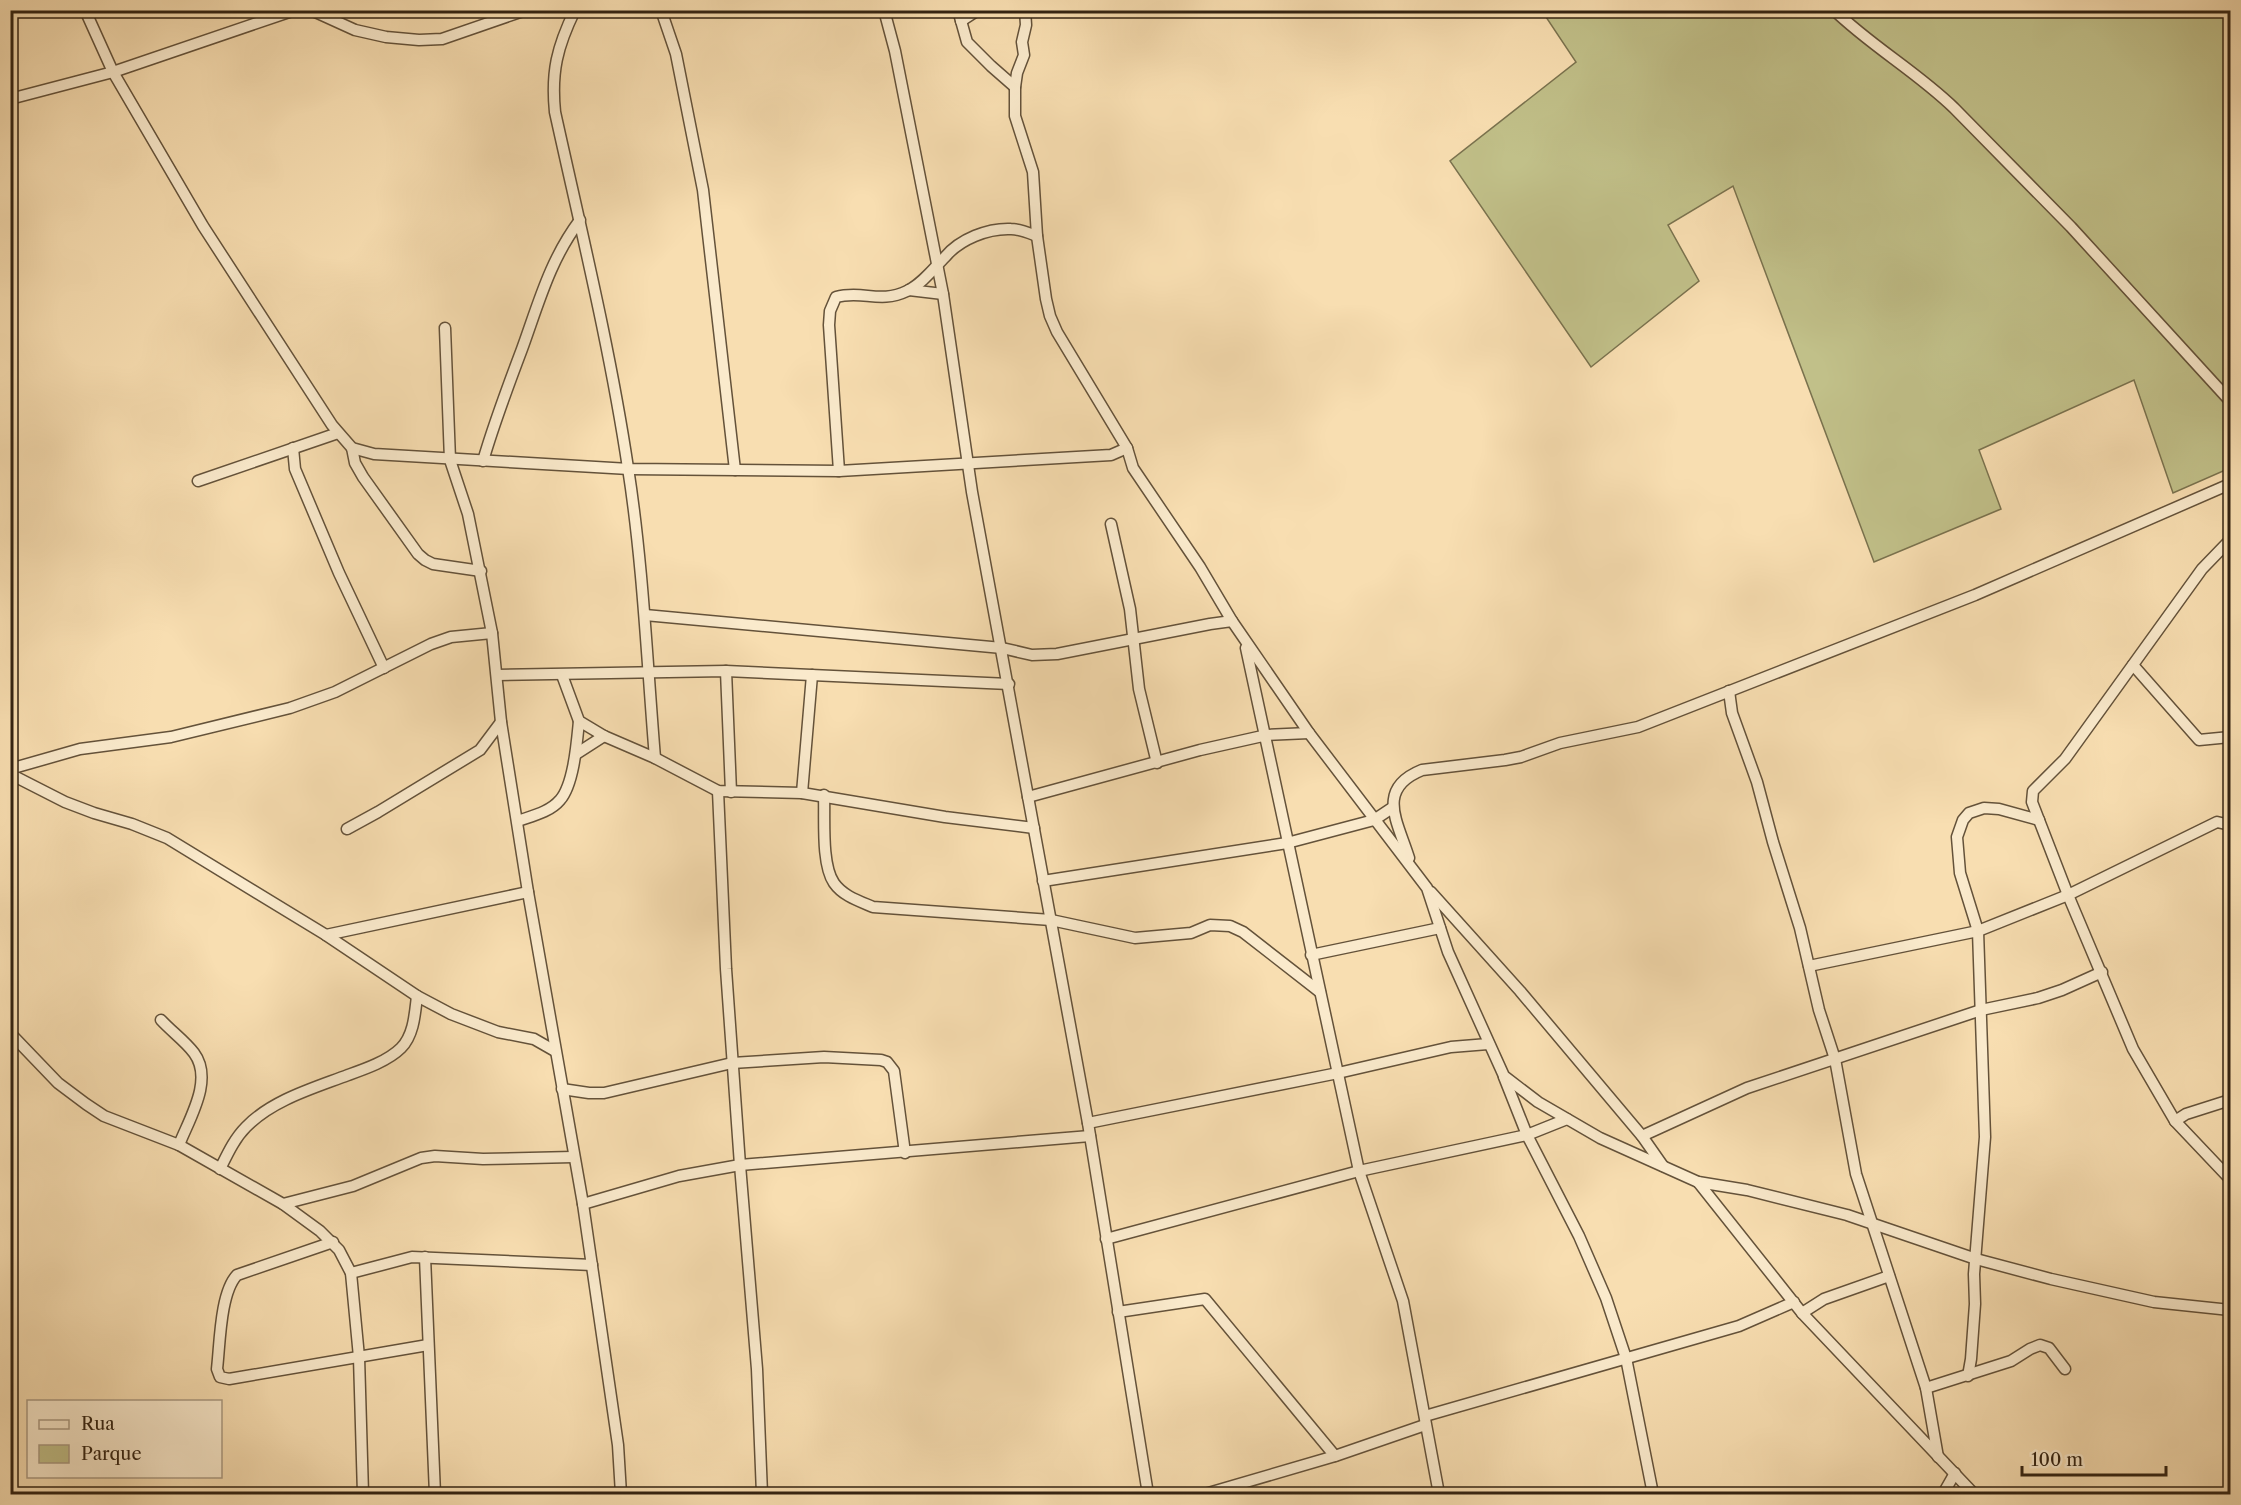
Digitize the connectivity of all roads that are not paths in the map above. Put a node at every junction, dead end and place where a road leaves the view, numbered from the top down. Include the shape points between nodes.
1 (85, 10) edge
2 (295, 10) edge
3 (311, 10) edge
4 (526, 10) edge
5 (575, 10) edge
6 (661, 10) edge
7 (884, 10) edge
8 (978, 10) edge
9 (1025, 10) edge
10 (1834, 10) edge
11 (959, 16) edge
12 (113, 72) junction
13 (1015, 87) junction
14 (10, 99) edge
15 (580, 220) junction
16 (1038, 236) junction
17 (937, 266) junction
18 (909, 290) junction
19 (943, 294) junction
20 (445, 328) dead end
21 (2230, 400) edge
22 (338, 433) junction
23 (293, 448) junction
24 (352, 448) junction
25 (1127, 448) junction
26 (1111, 454) junction
27 (450, 460) junction
28 (483, 461) junction
29 (968, 464) junction
30 (1133, 468) junction
31 (629, 469) junction
32 (735, 470) junction
33 (839, 471) junction
34 (198, 481) dead end
35 (2230, 484) edge
36 (1111, 524) dead end
37 (2230, 540) edge
38 (481, 571) junction
39 (645, 615) junction
40 (1232, 621) junction
41 (492, 633) junction
42 (1133, 640) junction
43 (1245, 641) junction
44 (1002, 648) junction
45 (2133, 665) junction
46 (384, 668) junction
47 (726, 671) junction
48 (648, 672) junction
49 (497, 675) junction
50 (562, 675) junction
51 (812, 675) junction
52 (1009, 684) junction
53 (1729, 690) junction
54 (1711, 698) junction
55 (1732, 713) junction
56 (579, 721) junction
57 (501, 722) junction
58 (1309, 734) junction
59 (1267, 735) junction
60 (604, 736) junction
61 (2230, 737) edge
62 (576, 754) junction
63 (655, 758) junction
64 (1157, 763) junction
65 (10, 769) edge
66 (10, 774) edge
67 (718, 791) junction
68 (730, 792) junction
69 (802, 793) junction
70 (824, 795) junction
71 (1028, 797) junction
72 (1392, 808) junction
73 (1374, 820) junction
74 (2039, 820) junction
75 (518, 821) junction
76 (2230, 825) edge
77 (1034, 828) junction
78 (346, 829) dead end
79 (1287, 843) junction
80 (1411, 864) junction
81 (1043, 881) junction
82 (1428, 888) junction
83 (528, 892) junction
84 (2068, 895) junction
85 (1051, 920) junction
86 (1440, 928) junction
87 (1978, 930) junction
88 (326, 935) junction
89 (1311, 955) junction
90 (1809, 966) junction
91 (2102, 972) junction
92 (1320, 992) junction
93 (417, 996) junction
94 (1981, 1010) junction
95 (161, 1020) dead end
96 (550, 1020) junction
97 (10, 1033) edge
98 (534, 1039) junction
99 (1488, 1044) junction
100 (555, 1051) junction
101 (1835, 1059) junction
102 (732, 1063) junction
103 (1338, 1072) junction
104 (1504, 1076) junction
105 (562, 1089) junction
106 (2230, 1100) edge
107 (2164, 1103) junction
108 (2186, 1114) junction
109 (1567, 1119) junction
110 (2175, 1121) junction
111 (1088, 1123) junction
112 (1527, 1135) junction
113 (1090, 1136) junction
114 (1641, 1136) junction
115 (179, 1145) junction
116 (905, 1153) junction
117 (573, 1157) junction
118 (740, 1165) junction
119 (1665, 1169) junction
120 (220, 1170) junction
121 (1359, 1171) junction
122 (2230, 1179) edge
123 (1698, 1182) junction
124 (283, 1204) junction
125 (583, 1204) junction
126 (1871, 1223) junction
127 (1106, 1239) junction
128 (333, 1242) junction
129 (425, 1257) junction
130 (1976, 1259) junction
131 (591, 1265) junction
132 (351, 1273) junction
133 (1889, 1276) junction
134 (1794, 1302) junction
135 (2230, 1310) edge
136 (1118, 1312) junction
137 (1802, 1312) junction
138 (428, 1345) junction
139 (359, 1358) junction
140 (1626, 1358) junction
141 (1971, 1359) junction
142 (2065, 1368) dead end
143 (1984, 1371) junction
144 (1968, 1376) junction
145 (1926, 1388) junction
146 (1425, 1420) junction
147 (1335, 1456) junction
148 (1938, 1457) junction
149 (1955, 1473) junction
150 (363, 1494) edge
151 (435, 1494) edge
152 (621, 1494) edge
153 (762, 1494) edge
154 (1148, 1494) edge
155 (1204, 1494) edge
156 (1439, 1494) edge
157 (1653, 1494) edge
158 (1941, 1494) edge
159 (1974, 1494) edge

1 - 12 street
2 - 12 street
3 - 4 street via 355,30 419,40 442,39
5 - 15 street via 561,38 552,86
6 - 32 street via 676,54 704,190
7 - 17 street
8 - 11 street
9 - 13 street via 1024,55
10 - 21 street via 1848,25 1935,89 2079,235
11 - 13 street via 968,42
12 - 14 street
12 - 22 street via 203,226
13 - 16 street via 1015,116 1033,172
15 - 28 street via 556,256 541,292
15 - 31 street
16 - 17 street via 1010,229 989,231 952,250
16 - 25 street via 1050,316
17 - 18 street
17 - 19 street
18 - 19 street
18 - 33 street via 887,298 848,294 836,297 832,303 829,325
19 - 29 street
20 - 27 street
22 - 23 street
22 - 24 street
23 - 34 street
23 - 46 street via 296,469 339,573
24 - 27 street via 374,454
24 - 38 street via 363,477 418,554 433,564
25 - 26 street
25 - 30 street
26 - 29 street
26 - 30 street
27 - 28 street
27 - 38 street
28 - 31 street
29 - 33 street
29 - 44 street
30 - 40 street
31 - 32 street
31 - 39 street
32 - 33 street
35 - 53 street via 1975,595
36 - 42 street
37 - 45 street via 2202,569
38 - 41 street
39 - 44 street
39 - 48 street
40 - 42 street
40 - 43 street
41 - 46 street via 451,637
41 - 49 street
42 - 44 street via 1057,654 1032,655
42 - 64 street via 1139,689
43 - 58 street
43 - 59 street
44 - 52 street
45 - 61 street via 2199,740
45 - 74 street via 2065,759 2033,791 2032,802
46 - 65 street via 290,708 171,737 80,749
47 - 48 street
47 - 51 street
47 - 68 street
48 - 50 street
48 - 63 street
49 - 50 street
49 - 57 street
50 - 56 street
51 - 52 street
51 - 69 street
52 - 71 street
53 - 54 street
53 - 55 street
54 - 55 street
54 - 72 street via 1638,727 1560,743 1521,757 1422,770 1401,783
55 - 90 street via 1757,782
56 - 60 street
56 - 62 street
57 - 75 street
57 - 78 street via 480,750
58 - 59 street
58 - 73 street
59 - 64 street
59 - 79 street
60 - 62 street
60 - 63 street
62 - 75 street via 560,800 537,815
63 - 67 street
64 - 71 street
66 - 88 street via 65,802 167,838
67 - 68 street
67 - 102 street
68 - 69 street
69 - 70 street
70 - 77 street
70 - 85 street via 827,861 834,882 849,897 873,908
71 - 77 street
72 - 73 street
72 - 80 street
73 - 79 street
73 - 80 street
74 - 84 street
74 - 87 street via 1984,808 1969,813 1963,820 1957,837 1959,873
75 - 83 street
76 - 84 street via 2217,822
77 - 81 street
79 - 81 street
79 - 89 street
80 - 82 street
81 - 85 street
82 - 86 street
82 - 114 street
83 - 88 street
83 - 96 street
84 - 87 street
84 - 91 street
85 - 92 street via 1135,938 1191,933 1210,925 1230,926
85 - 111 street
86 - 89 street
86 - 99 street
87 - 90 street
87 - 94 street
88 - 93 street
89 - 92 street
90 - 101 street
91 - 94 street via 2038,998
91 - 107 street via 2133,1049
92 - 103 street
93 - 98 street via 485,1028
93 - 120 street via 412,1030 402,1048 364,1069 272,1108 240,1134
94 - 101 street
94 - 130 street via 1985,1137
95 - 115 street via 194,1053 200,1065 202,1080
96 - 98 street
96 - 100 street
97 - 115 street via 58,1083 104,1116
98 - 100 street
99 - 103 street via 1451,1047
99 - 104 street
100 - 105 street
101 - 114 street via 1747,1088
101 - 126 street via 1856,1174
102 - 105 street via 604,1093
102 - 116 street via 824,1057 886,1062 894,1071
102 - 118 street
103 - 111 street
103 - 121 street
104 - 109 street
104 - 112 street
105 - 117 street
106 - 108 street
107 - 108 street
107 - 110 street
108 - 110 street
109 - 112 street
109 - 119 street
110 - 122 street
111 - 113 street
112 - 121 street
112 - 140 street via 1597,1277
113 - 116 street
113 - 127 street
114 - 119 street
115 - 120 street
116 - 118 street
117 - 124 street via 421,1158 353,1186
117 - 125 street
118 - 125 street via 679,1176
118 - 153 street via 757,1369
119 - 123 street
120 - 124 street
121 - 127 street
121 - 146 street via 1403,1301
123 - 126 street via 1748,1190
123 - 134 street
124 - 128 street
125 - 131 street
126 - 130 street
126 - 133 street
127 - 136 street
128 - 132 street
128 - 139 street via 237,1275 231,1281 225,1302 218,1374 229,1379
129 - 131 street
129 - 132 street
129 - 138 street
130 - 135 street via 2154,1302
130 - 141 street
131 - 152 street via 618,1445
132 - 139 street
133 - 137 street via 1824,1299
133 - 145 street
134 - 137 street
134 - 140 street via 1739,1326
136 - 147 street via 1204,1299
136 - 154 street
137 - 148 street
138 - 139 street
138 - 151 street
139 - 150 street
140 - 146 street
140 - 157 street
141 - 143 street
141 - 144 street
142 - 143 street via 2049,1348 2040,1346
143 - 144 street
144 - 145 street
145 - 148 street
146 - 147 street
146 - 156 street
147 - 155 street
148 - 149 street
149 - 158 street
149 - 159 street

